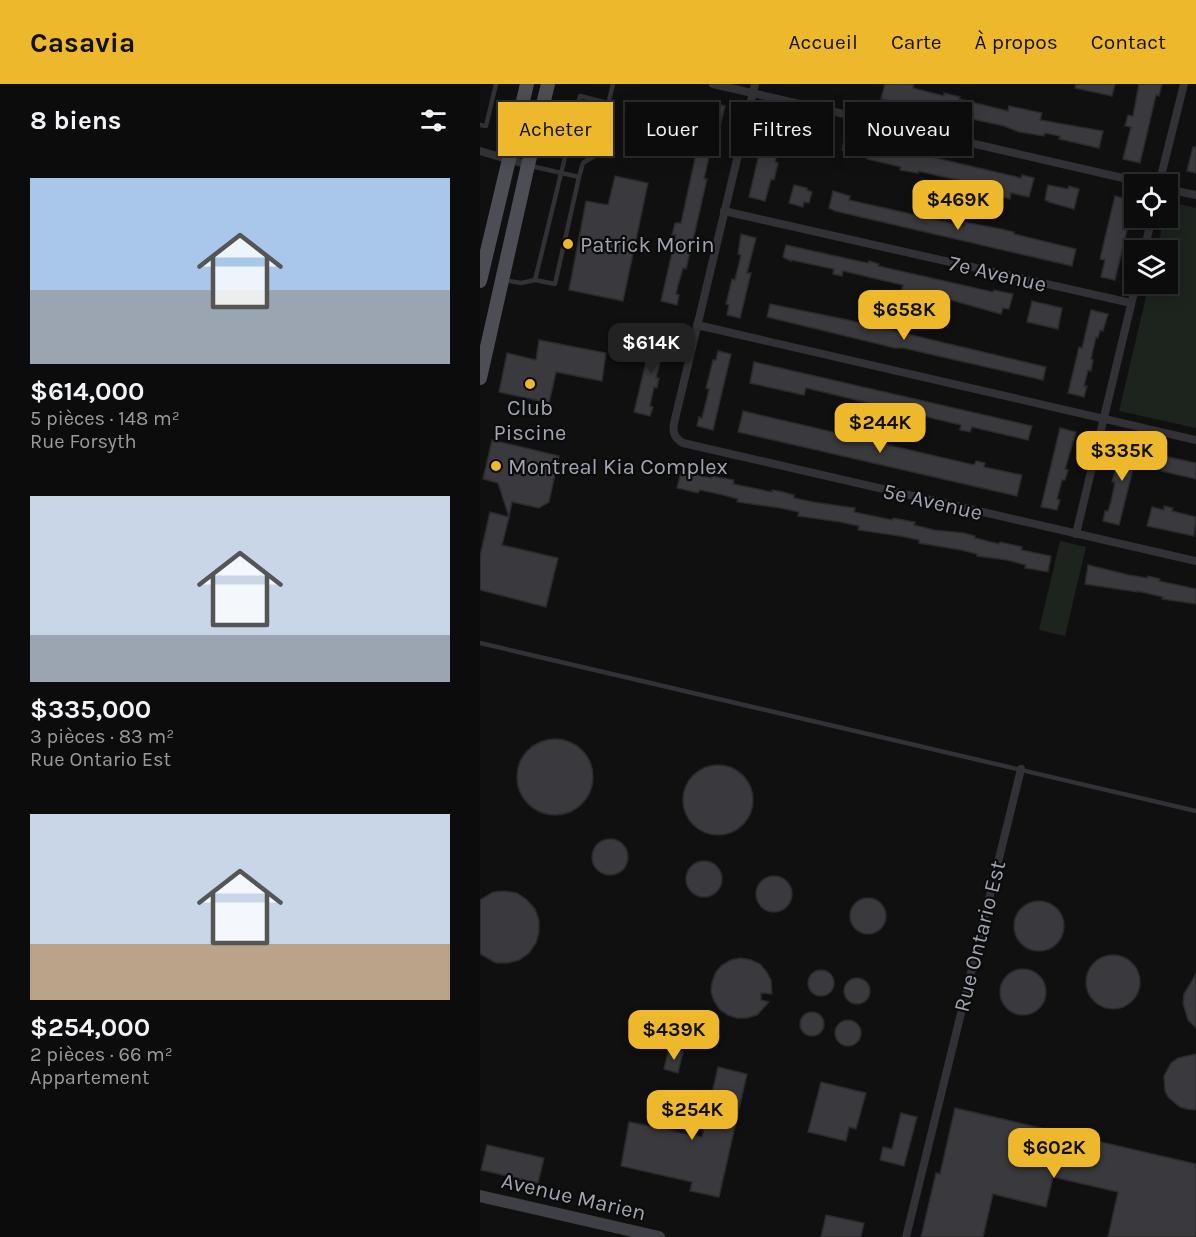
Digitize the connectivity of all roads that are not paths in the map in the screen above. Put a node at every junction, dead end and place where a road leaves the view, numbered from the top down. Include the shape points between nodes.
1 (496, 84) edge
2 (526, 84) edge
3 (548, 84) edge
4 (613, 84) edge
5 (713, 84) edge
6 (1184, 84) edge
7 (754, 88) edge
8 (579, 102) edge
9 (604, 102) edge
10 (608, 102) edge
11 (480, 125) edge
12 (480, 151) edge
13 (565, 156) edge
14 (594, 156) edge
15 (509, 160) junction
16 (528, 165) junction
17 (561, 173) junction
18 (1162, 174) edge
19 (579, 177) junction
20 (1124, 178) edge
21 (1178, 191) edge
22 (1196, 195) edge
23 (724, 211) junction
24 (493, 227) junction
25 (514, 229) junction
26 (481, 277) edge
27 (502, 279) junction
28 (534, 280) junction
29 (1133, 294) edge
30 (1131, 303) junction
31 (697, 325) junction
32 (480, 378) edge
33 (1104, 419) junction
34 (1196, 440) edge
35 (1076, 534) junction
36 (1196, 561) edge
37 (480, 643) edge
38 (1020, 769) junction
39 (1196, 811) edge
40 (480, 1196) edge
41 (659, 1237) edge
42 (906, 1237) edge

1 - 11 lane via 486,126
2 - 15 main road
3 - 16 main road
4 - 10 lane
5 - 7 street
6 - 18 street
7 - 20 street
7 - 23 street
8 - 9 lane via 580,96
12 - 15 street
13 - 17 lane
14 - 19 lane via 583,163
15 - 16 street
15 - 24 main road
16 - 17 lane
16 - 25 main road
17 - 19 lane
17 - 28 lane
19 - 28 lane via 555,284
21 - 22 street
23 - 30 street, 7e Avenue
23 - 31 street
24 - 25 main road
24 - 26 main road
25 - 27 main road
26 - 27 main road
27 - 28 lane via 521,283
27 - 32 main road
29 - 30 street
30 - 33 street
31 - 33 street
31 - 35 street, 5e Avenue via 673,427 683,443
33 - 34 street
33 - 35 street
35 - 36 street, 5e Avenue
37 - 38 lane
38 - 39 lane
38 - 42 street, Rue Ontario Est
40 - 41 street, Avenue Marien

